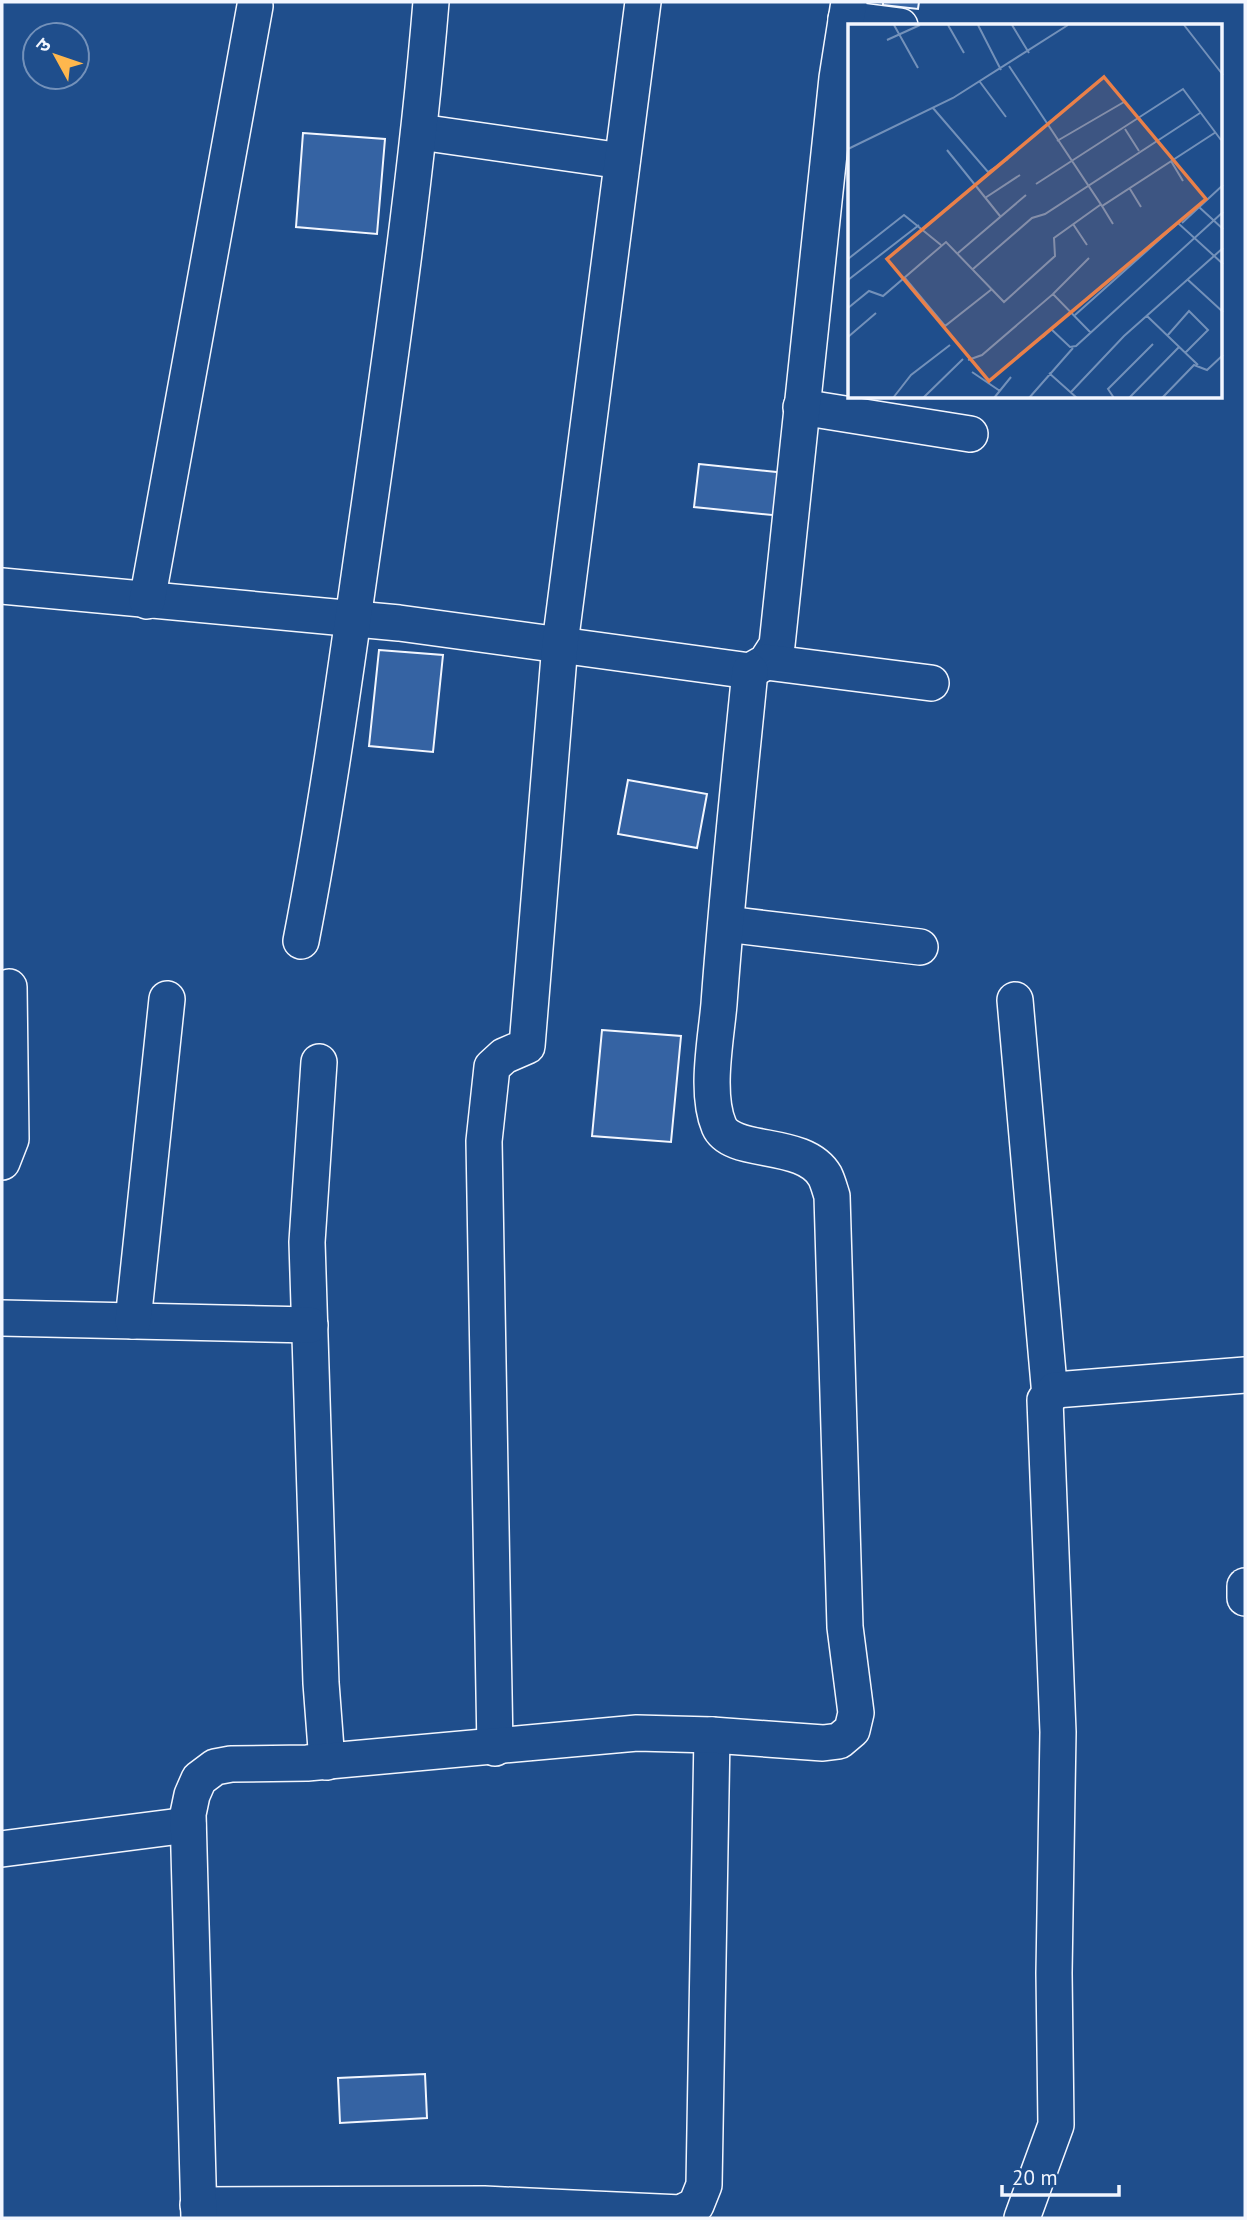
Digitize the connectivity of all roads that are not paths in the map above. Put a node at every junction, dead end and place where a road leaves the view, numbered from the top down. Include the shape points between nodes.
1 (431, 2) edge
2 (643, 2) edge
3 (255, 6) dead end
4 (848, 10) edge
5 (894, 24) edge
6 (420, 132) junction
7 (622, 161) junction
8 (836, 223) edge
9 (801, 407) junction
10 (971, 434) dead end
11 (2, 586) edge
12 (147, 601) junction
13 (353, 620) junction
14 (560, 644) junction
15 (758, 667) junction
16 (931, 683) dead end
17 (726, 924) junction
18 (301, 941) dead end
19 (920, 947) dead end
20 (9, 987) dead end
21 (167, 999) dead end
22 (1015, 1000) dead end
23 (320, 1062) dead end
24 (2, 1162) edge
25 (2, 1318) edge
26 (133, 1321) junction
27 (310, 1325) junction
28 (1245, 1376) edge
29 (1050, 1396) junction
30 (1245, 1586) edge
31 (1245, 1598) edge
32 (712, 1735) junction
33 (495, 1748) junction
34 (327, 1762) junction
35 (188, 1825) junction
36 (2, 1849) edge
37 (199, 2212) edge
38 (1022, 2218) edge

1 - 6 street
2 - 7 street
3 - 12 street
4 - 5 street
4 - 8 street via 837,78
6 - 7 street
6 - 13 street
7 - 14 street
8 - 9 street
9 - 10 street
9 - 15 street via 778,645
11 - 12 street
12 - 13 street
13 - 14 street
13 - 18 street via 322,837
14 - 15 street
14 - 33 street via 527,1046 492,1067 484,1141
15 - 16 street
15 - 17 street
17 - 19 street
17 - 32 street via 713,1082 720,1129 738,1142 809,1159 825,1175 832,1196 845,1627 856,1713 852,1730 839,1741
20 - 24 street via 10,1139
21 - 26 street
22 - 29 street
23 - 27 street via 307,1241
25 - 26 street
26 - 27 street
27 - 34 street
28 - 29 street via 1055,1390
29 - 38 street via 1045,1400 1058,1732 1056,2125
30 - 31 street
32 - 33 street via 637,1733
32 - 37 street via 704,2185 696,2205 681,2213 484,2204
33 - 34 street
34 - 35 street via 215,1767 195,1787
35 - 36 street
35 - 37 street

